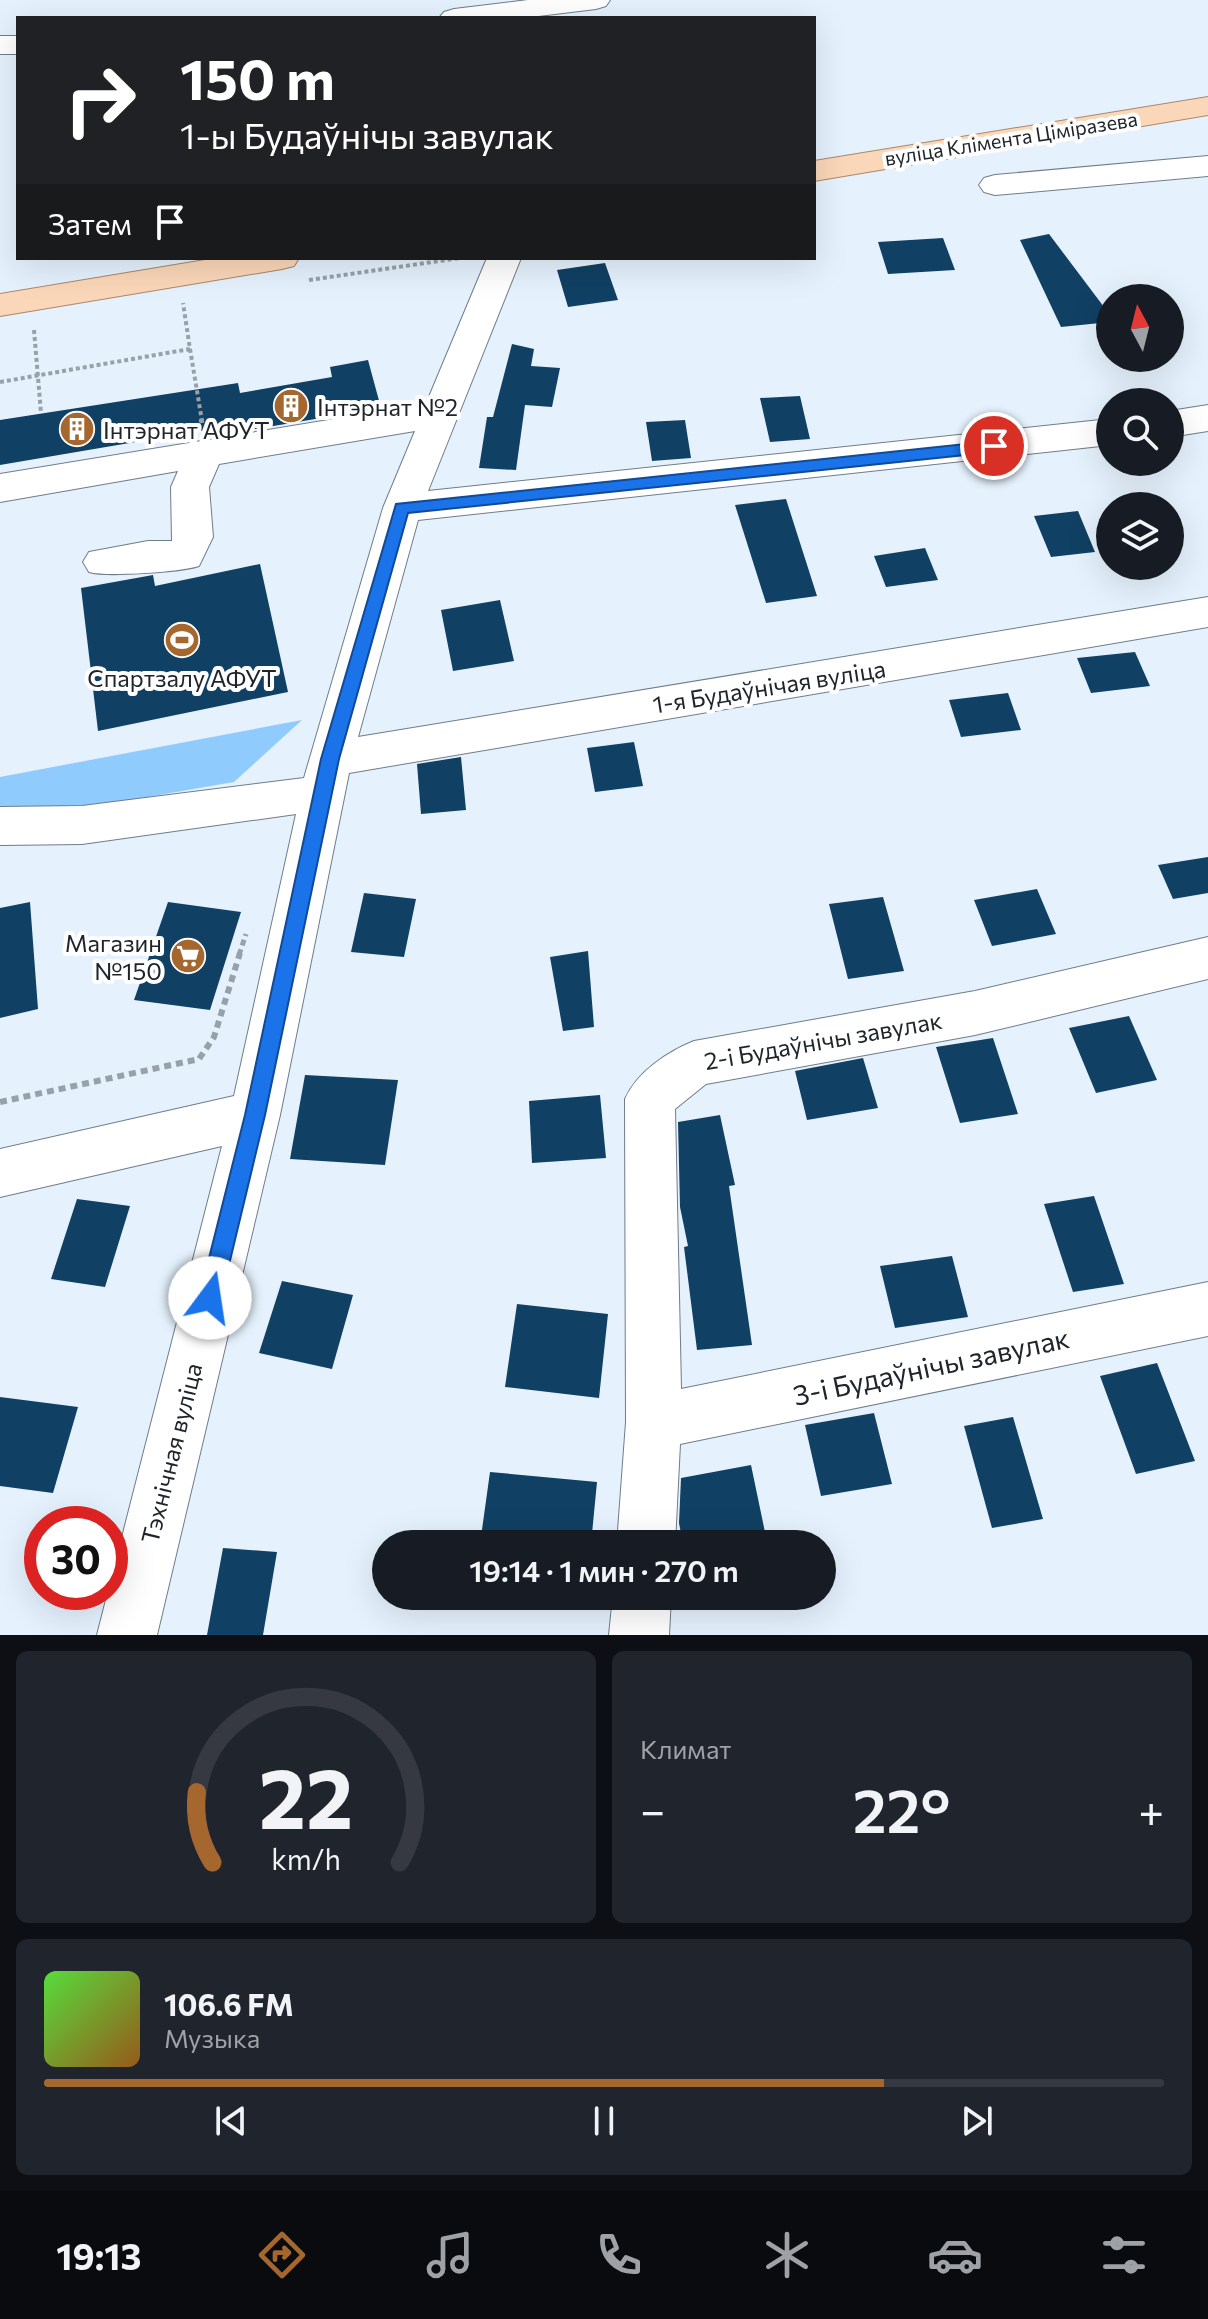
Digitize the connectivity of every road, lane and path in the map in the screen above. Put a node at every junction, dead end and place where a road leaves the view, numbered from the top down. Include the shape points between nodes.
1 (596, 0) edge
2 (471, 16) edge
3 (1208, 106) edge
4 (1208, 166) edge
5 (816, 171) edge
6 (995, 185) dead end
7 (270, 260) edge
8 (503, 260) edge
9 (182, 299) dead end
10 (0, 305) edge
11 (35, 344) dead end
12 (190, 349) junction
13 (38, 376) junction
14 (0, 382) edge
15 (41, 413) dead end
16 (442, 414) junction
17 (1208, 418) edge
18 (1184, 422) edge
19 (1096, 434) edge
20 (206, 452) junction
21 (0, 488) edge
22 (402, 508) junction
23 (103, 562) dead end
24 (1208, 612) edge
25 (326, 777) junction
26 (0, 826) edge
27 (250, 919) dead end
28 (1208, 958) edge
29 (0, 1102) edge
30 (255, 1115) junction
31 (0, 1173) edge
32 (1208, 1309) edge
33 (654, 1422) junction
34 (647, 1530) edge
35 (641, 1610) edge
36 (127, 1635) edge
37 (639, 1635) edge

1 - 2 street
3 - 5 main road, вуліца Клімента Ціміразева
4 - 6 street
7 - 10 main road
8 - 16 street, Тэхнічная вуліца
9 - 12 path
11 - 13 path
12 - 13 path
12 - 20 path
13 - 14 path
13 - 15 path
16 - 20 street
16 - 22 street, Тэхнічная вуліца
17 - 18 street
19 - 22 street
20 - 21 street
20 - 23 street via 190,487 194,537 185,556
22 - 25 street, Тэхнічная вуліца
24 - 25 street, 1-я Будаўнічая вуліца
25 - 26 street, 1-я Будаўнічая вуліца via 249,801 82,825
25 - 30 street, Тэхнічная вуліца
27 - 29 path via 214,1037 199,1059
28 - 33 street, 2-і Будаўнічы завулак via 975,1013 694,1064 650,1099
30 - 31 street
30 - 36 street, Тэхнічная вуліца
32 - 33 street, 3-і Будаўнічы завулак
33 - 34 street, 2-і Будаўнічы завулак
35 - 37 street

